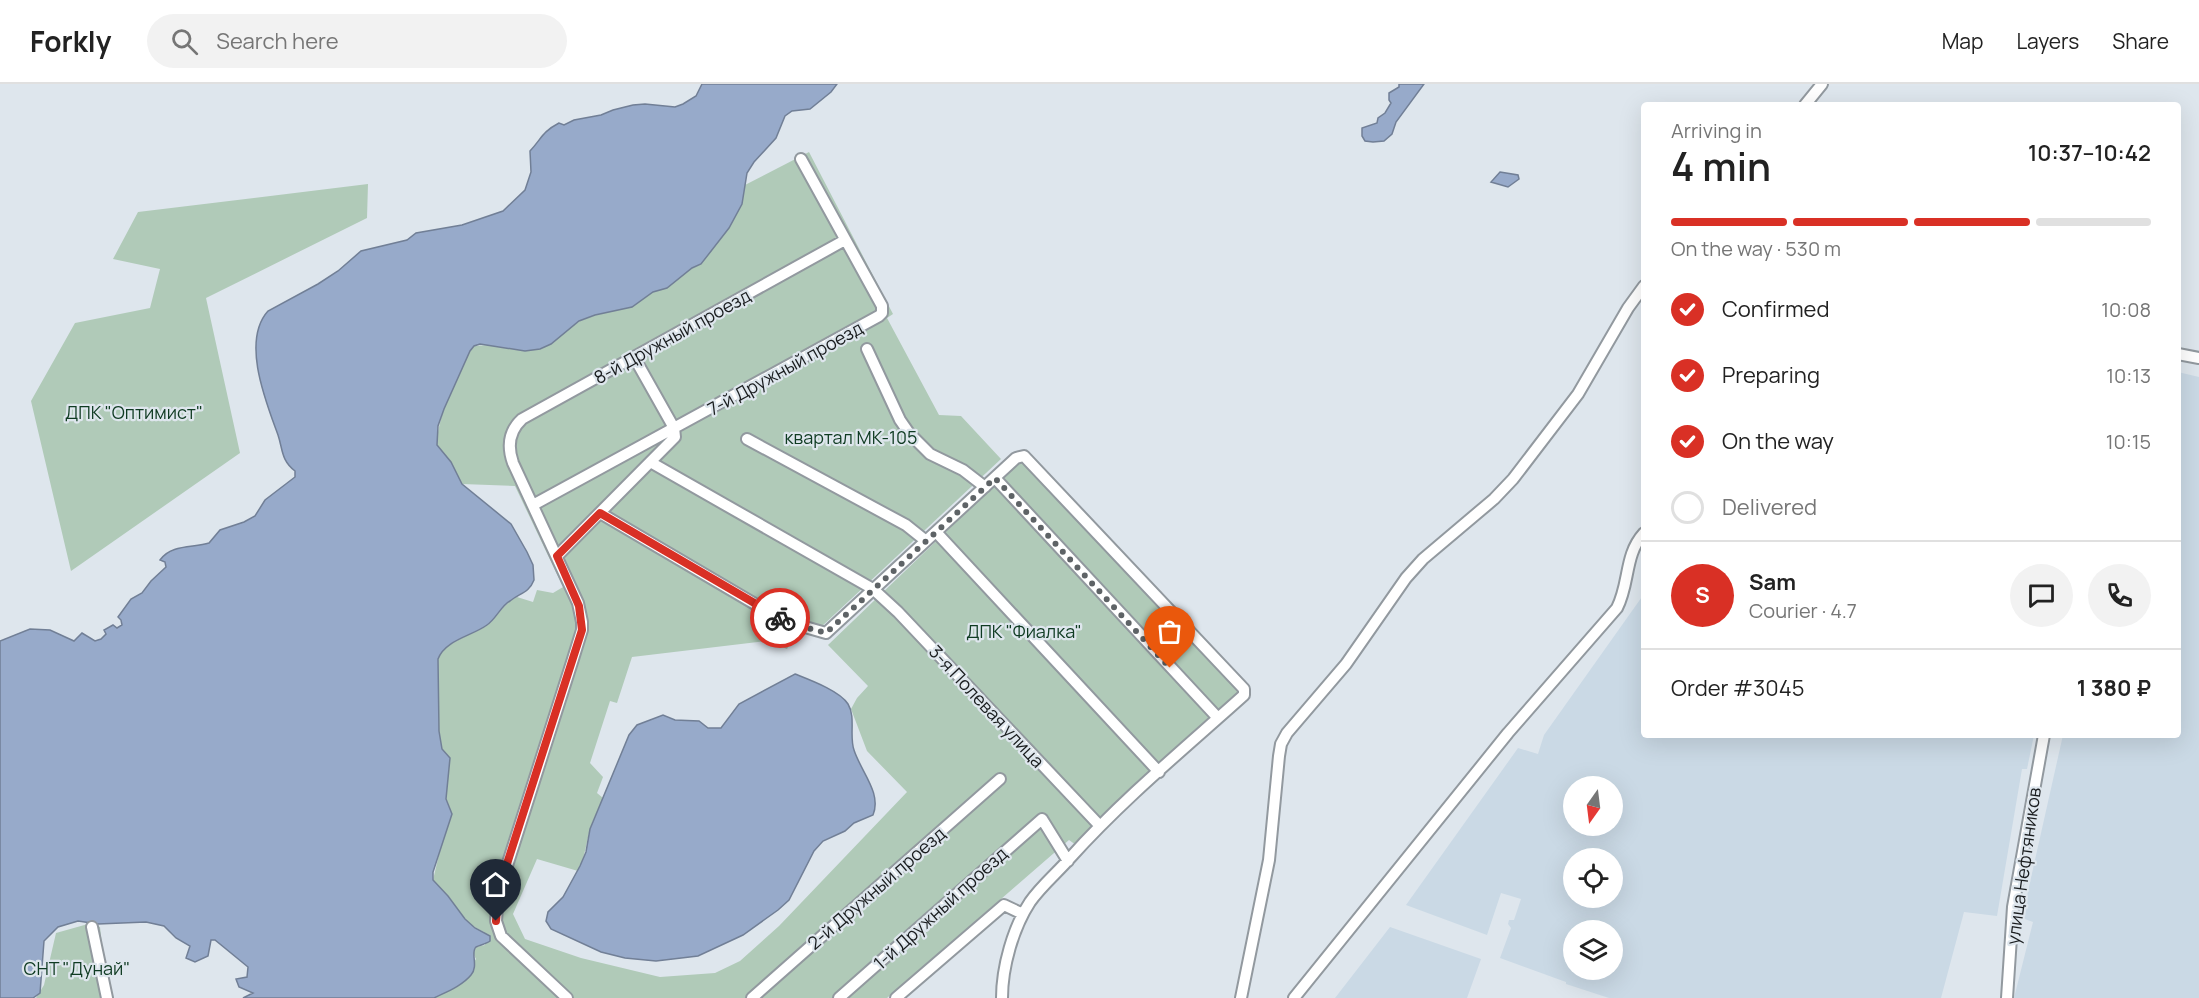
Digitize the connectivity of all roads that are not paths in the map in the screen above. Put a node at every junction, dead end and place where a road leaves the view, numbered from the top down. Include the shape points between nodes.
1 (1822, 84) edge
2 (1807, 102) edge
3 (801, 159) dead end
4 (845, 240) junction
5 (1641, 290) edge
6 (867, 350) dead end
7 (2181, 355) edge
8 (634, 357) junction
9 (2199, 358) edge
10 (674, 428) junction
11 (747, 439) dead end
12 (652, 463) junction
13 (995, 478) junction
14 (985, 487) junction
15 (533, 505) junction
16 (600, 513) junction
17 (936, 532) junction
18 (1641, 538) edge
19 (926, 541) junction
20 (557, 556) junction
21 (873, 589) junction
22 (1218, 718) junction
23 (2042, 738) edge
24 (1160, 772) junction
25 (1000, 779) dead end
26 (1100, 826) junction
27 (1068, 861) junction
28 (1023, 914) junction
29 (92, 927) dead end
30 (567, 997) edge
31 (107, 998) edge
32 (752, 998) edge
33 (839, 998) edge
34 (896, 998) edge
35 (1002, 998) edge
36 (1241, 998) edge
37 (1294, 998) edge
38 (2007, 998) edge

1 - 2 street
3 - 4 street, 7-й Дружный проезд
4 - 8 street, 8-й Дружный проезд
4 - 10 street, 7-й Дружный проезд via 882,306 882,313
5 - 36 street via 1578,394 1513,479 1422,559 1346,664 1287,733 1281,744 1263,898
6 - 14 street via 909,433 930,454 963,470
7 - 9 street
8 - 10 street
8 - 15 street, 8-й Дружный проезд via 515,425 510,441 513,463
10 - 12 street via 673,441
10 - 15 street, 7-й Дружный проезд
11 - 19 street via 906,525
12 - 16 street
12 - 21 street, 3-я Полевая улица
13 - 14 street
13 - 22 street
13 - 22 street via 1016,458 1028,458 1244,689 1244,695
14 - 17 street
15 - 20 street
16 - 20 street
16 - 21 street via 784,621 826,633
17 - 19 street
17 - 24 street
18 - 37 street via 1630,556 1617,608 1508,733
19 - 21 street
20 - 30 street via 579,606 582,630 498,894 496,921 510,947
21 - 26 street, 3-я Полевая улица
22 - 24 street
23 - 38 street, улица Нефтяников via 2013,907
24 - 26 street
25 - 32 street, 2-й Дружный проезд
26 - 27 street
27 - 28 street
27 - 33 street, 1-й Дружный проезд via 1042,819
28 - 34 street via 1004,905
28 - 35 street via 1011,945
29 - 31 street

